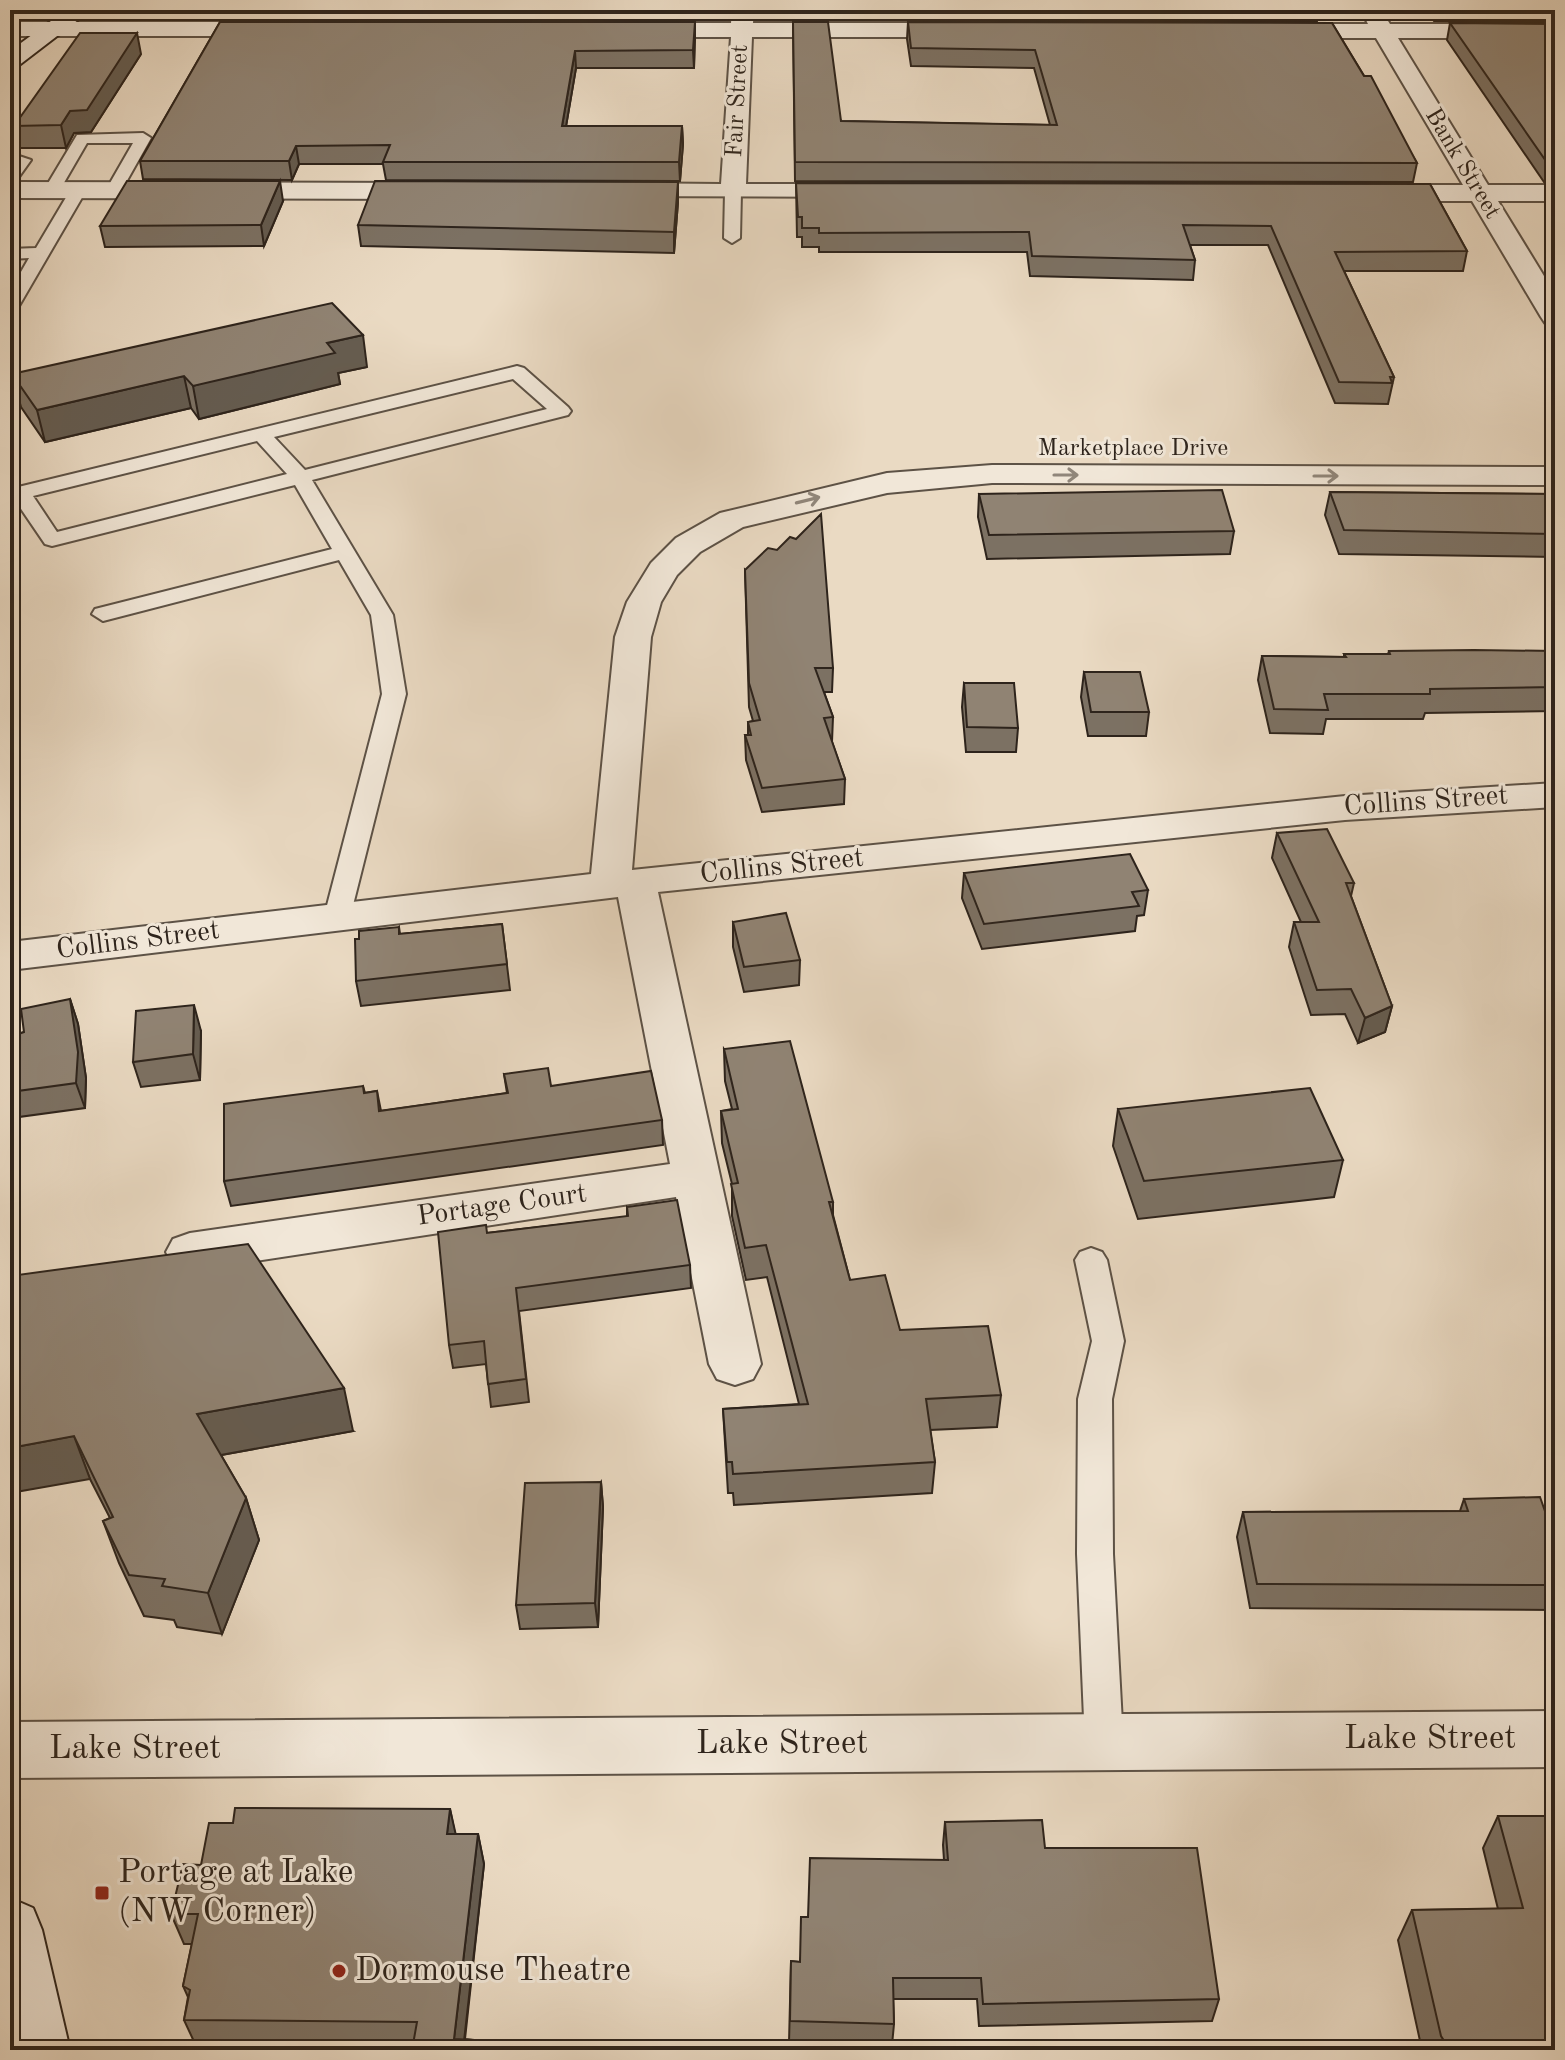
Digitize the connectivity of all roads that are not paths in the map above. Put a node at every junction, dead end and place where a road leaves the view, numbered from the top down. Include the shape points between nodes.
1 (80, 10) edge
2 (743, 20) edge
3 (1377, 20) edge
4 (10, 29) edge
5 (55, 29) junction
6 (295, 29) edge
7 (613, 30) edge
8 (998, 30) edge
9 (1250, 31) edge
10 (1555, 31) edge
11 (10, 61) edge
12 (10, 158) edge
13 (10, 178) edge
14 (79, 189) junction
15 (10, 190) edge
16 (52, 190) junction
17 (114, 190) junction
18 (461, 191) edge
19 (587, 191) edge
20 (733, 192) junction
21 (885, 192) edge
22 (1358, 193) edge
23 (1478, 193) junction
24 (1555, 193) edge
25 (732, 238) dead end
26 (42, 253) junction
27 (10, 254) edge
28 (10, 306) edge
29 (1555, 317) edge
30 (261, 434) junction
31 (1555, 448) edge
32 (872, 456) dead end
33 (791, 475) dead end
34 (1555, 476) edge
35 (301, 478) junction
36 (15, 493) edge
37 (732, 520) junction
38 (345, 552) junction
39 (103, 614) dead end
40 (1555, 795) edge
41 (623, 884) junction
42 (337, 917) junction
43 (10, 956) edge
44 (696, 1177) junction
45 (150, 1258) edge
46 (1091, 1260) dead end
47 (735, 1364) dead end
48 (1555, 1739) edge
49 (1104, 1742) junction
50 (10, 1750) edge
51 (10, 1930) edge
52 (37, 2050) edge

1 - 5 street
2 - 7 street
2 - 8 street
2 - 20 street, Fair Street
3 - 9 street
3 - 10 street
3 - 23 street, Bank Street
4 - 5 street
5 - 6 street
5 - 11 street
12 - 13 lane via 23,160
14 - 16 street
14 - 17 street
14 - 26 lane
15 - 16 street
16 - 17 lane via 82,138 143,138
17 - 18 street
19 - 20 street
20 - 21 street
20 - 25 lane
22 - 23 street
23 - 24 street
23 - 29 street, Bank Street
26 - 27 lane
26 - 28 lane
30 - 35 lane
30 - 35 lane via 517,372 561,411
30 - 36 lane
31 - 32 street, Marketplace Drive via 962,449
33 - 37 street, Marketplace Drive via 743,501
37 -> 34 street, Marketplace Drive via 833,493 939,477
35 - 36 lane via 52,540
35 - 38 lane
37 - 41 street, Marketplace Drive via 688,545 663,570 633,637
38 - 39 lane
38 - 42 lane via 382,615 394,694
40 - 41 street, Collins Street via 1345,808
41 - 42 street, Collins Street
41 - 44 street
42 - 43 street, Collins Street
44 - 45 street, Portage Court
44 - 47 street
46 - 49 lane via 1108,1341 1095,1399 1095,1554
48 - 49 street, Lake Street
49 - 50 street, Lake Street
51 - 52 street

